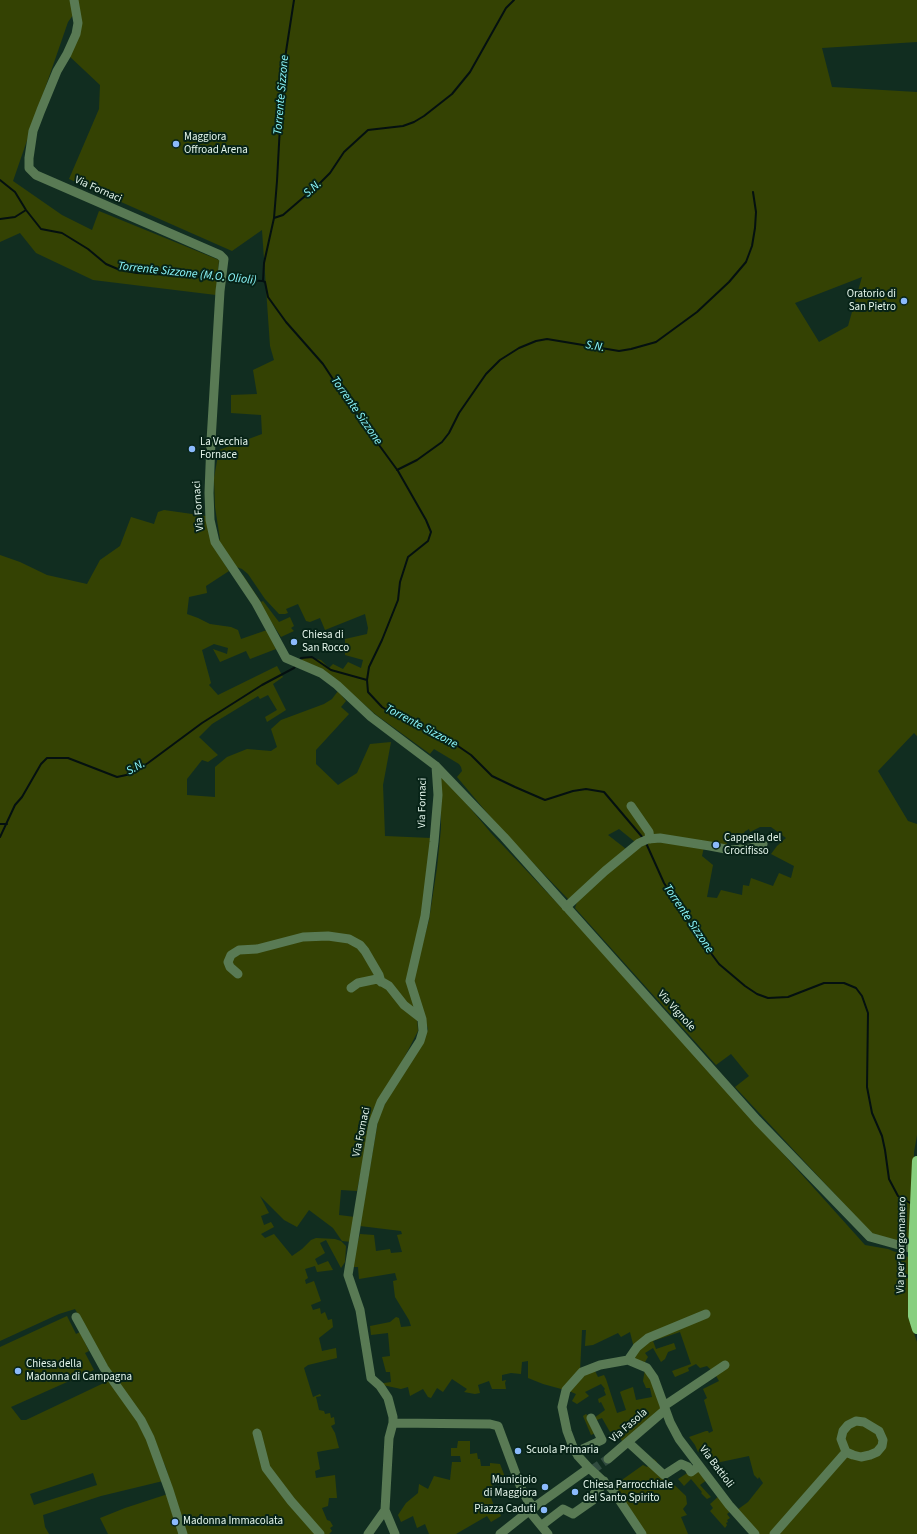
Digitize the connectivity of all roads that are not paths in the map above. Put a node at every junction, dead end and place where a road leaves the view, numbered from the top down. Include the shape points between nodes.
1 (74, 0) edge
2 (436, 766) junction
3 (631, 806) dead end
4 (649, 839) junction
5 (763, 844) dead end
6 (566, 907) junction
7 (238, 974) dead end
8 (381, 982) junction
9 (351, 988) dead end
10 (422, 1019) junction
11 (917, 1161) edge
12 (913, 1249) junction
13 (915, 1265) edge
14 (706, 1314) dead end
15 (76, 1317) dead end
16 (917, 1328) edge
17 (628, 1360) junction
18 (725, 1365) dead end
19 (664, 1408) junction
20 (591, 1418) dead end
21 (393, 1423) junction
22 (257, 1433) dead end
23 (628, 1442) junction
24 (576, 1452) junction
25 (846, 1452) junction
26 (608, 1459) tunnel mouth
27 (699, 1466) junction
28 (588, 1468) junction
29 (604, 1481) junction
30 (532, 1509) junction
31 (385, 1510) junction
32 (542, 1525) junction
33 (183, 1534) edge
34 (320, 1534) edge
35 (368, 1534) edge
36 (395, 1534) edge
37 (500, 1534) edge
38 (548, 1534) edge
39 (642, 1534) edge
40 (756, 1534) edge
41 (774, 1534) edge

1 - 2 street, Via Fornaci via 78,23 76,34 41,110 34,131 29,168 36,175 220,255 224,259 210,441 210,520 215,542 256,603 286,658 321,674 337,685 372,717
2 - 6 street, Via Vignole
2 - 10 street, Via Fornaci via 438,795 434,842 425,916 410,981
3 - 4 street via 649,832
4 - 5 street via 660,838 730,850
4 - 6 street via 639,843 605,870
6 - 12 street, Via Vignole via 757,1120 870,1237
7 - 8 street via 228,962 231,955 240,950 257,949 303,937 328,936 349,939 360,945 366,951
8 - 9 street via 368,980
8 - 10 street via 389,986 404,1005
10 - 21 street, Via Fornaci via 420,1041 381,1102 373,1123 348,1276 360,1310 371,1378 388,1398
11 - 12 main road, Via per Borgomanero
12 - 13 main road, Via per Borgomanero
13 - 16 main road, Via per Borgomanero via 913,1316
14 - 17 street via 648,1338 637,1347
15 - 33 street via 88,1341 141,1420 150,1438
17 - 19 street, Via Battioli via 647,1368 654,1378
17 - 24 street via 600,1365 582,1372 566,1390 562,1407 567,1431
18 - 19 street, Via Fasola
19 - 23 street, Via Fasola
19 - 27 street, Via Battioli via 679,1439
20 - 24 street via 602,1440
21 - 30 street via 498,1426 521,1488
21 - 31 street via 389,1438
22 - 34 street via 266,1468
23 - 26 street, Via Fasola
23 - 27 street via 664,1475 681,1464 688,1467 691,1472
24 - 28 street
25 - 25 street via 857,1456 870,1455 877,1452 883,1440 872,1426 856,1421 843,1431 841,1439
25 - 41 street
27 - 40 street, Via Battioli via 729,1505
28 - 29 street
28 - 30 street
29 - 32 street via 598,1486 600,1488 594,1494 593,1500 573,1514 563,1509
29 - 39 street via 612,1488
30 - 32 street
30 - 37 street
31 - 35 street
31 - 36 street
32 - 38 street

